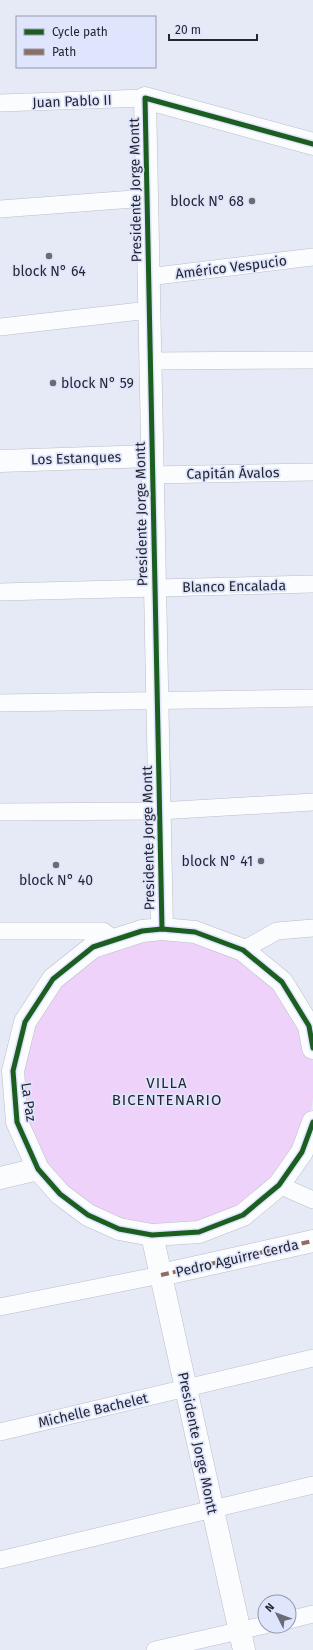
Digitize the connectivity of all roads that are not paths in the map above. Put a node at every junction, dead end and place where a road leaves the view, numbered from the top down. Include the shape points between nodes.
1 (145, 98) junction
2 (0, 103) edge
3 (313, 144) edge
4 (147, 198) junction
5 (0, 209) edge
6 (313, 257) edge
7 (148, 277) junction
8 (149, 310) junction
9 (0, 327) edge
10 (313, 360) edge
11 (150, 361) junction
12 (0, 461) edge
13 (152, 465) junction
14 (313, 472) edge
15 (313, 584) edge
16 (155, 587) junction
17 (0, 592) edge
18 (313, 698) edge
19 (0, 702) edge
20 (157, 702) junction
21 (313, 802) edge
22 (159, 811) junction
23 (0, 812) edge
24 (313, 928) edge
25 (162, 929) junction
26 (0, 931) edge
27 (116, 940) junction
28 (243, 950) junction
29 (313, 1048) edge
30 (313, 1122) edge
31 (38, 1169) junction
32 (0, 1178) edge
33 (279, 1185) junction
34 (313, 1200) edge
35 (152, 1235) junction
36 (313, 1241) edge
37 (161, 1275) junction
38 (0, 1307) edge
39 (313, 1358) edge
40 (186, 1389) junction
41 (0, 1432) edge
42 (313, 1485) edge
43 (212, 1508) junction
44 (0, 1560) edge
45 (313, 1614) edge
46 (297, 1618) edge
47 (257, 1631) edge
48 (242, 1641) edge
49 (155, 1650) edge

1 - 2 lane, Juan Pablo II
1 - 3 street
1 - 4 street, Presidente Jorge Montt
4 - 5 lane
4 - 7 street, Presidente Jorge Montt
6 - 7 lane, Américo Vespucio
7 - 8 street, Presidente Jorge Montt
8 - 9 lane
8 - 11 street, Presidente Jorge Montt
10 - 11 lane
11 - 13 street, Presidente Jorge Montt
12 - 13 street, Los Estanques
13 - 14 lane, Capitán Ávalos
13 - 16 street, Presidente Jorge Montt
15 - 16 lane, Blanco Encalada
16 - 17 lane, Blanco Encalada
16 - 20 street, Presidente Jorge Montt
18 - 20 lane
19 - 20 lane
20 - 22 street, Presidente Jorge Montt
21 - 22 lane
22 - 23 lane
22 - 25 street, Presidente Jorge Montt
24 - 28 lane via 277,931
25 - 27 street, La Paz via 142,931
25 - 28 street, La Paz via 195,932
26 - 27 lane via 103,931
27 - 31 street, La Paz via 93,947 53,979 25,1022 13,1071 17,1122
28 - 29 street, La Paz via 282,982 309,1026
30 - 33 street, La Paz via 302,1152
31 - 32 street
31 - 35 street, La Paz via 60,1194 88,1215 119,1229
33 - 34 lane
33 - 35 street, La Paz via 243,1215 199,1232
35 - 37 street, Presidente Jorge Montt
36 - 37 street, Pedro Aguirre Cerda
37 - 38 lane
37 - 40 street, Presidente Jorge Montt
39 - 40 lane, Michelle Bachelet
40 - 41 lane, Michelle Bachelet
40 - 43 street, Presidente Jorge Montt
42 - 43 lane
43 - 44 lane
43 - 48 street, Presidente Jorge Montt
45 - 46 lane
47 - 48 lane
48 - 49 lane

